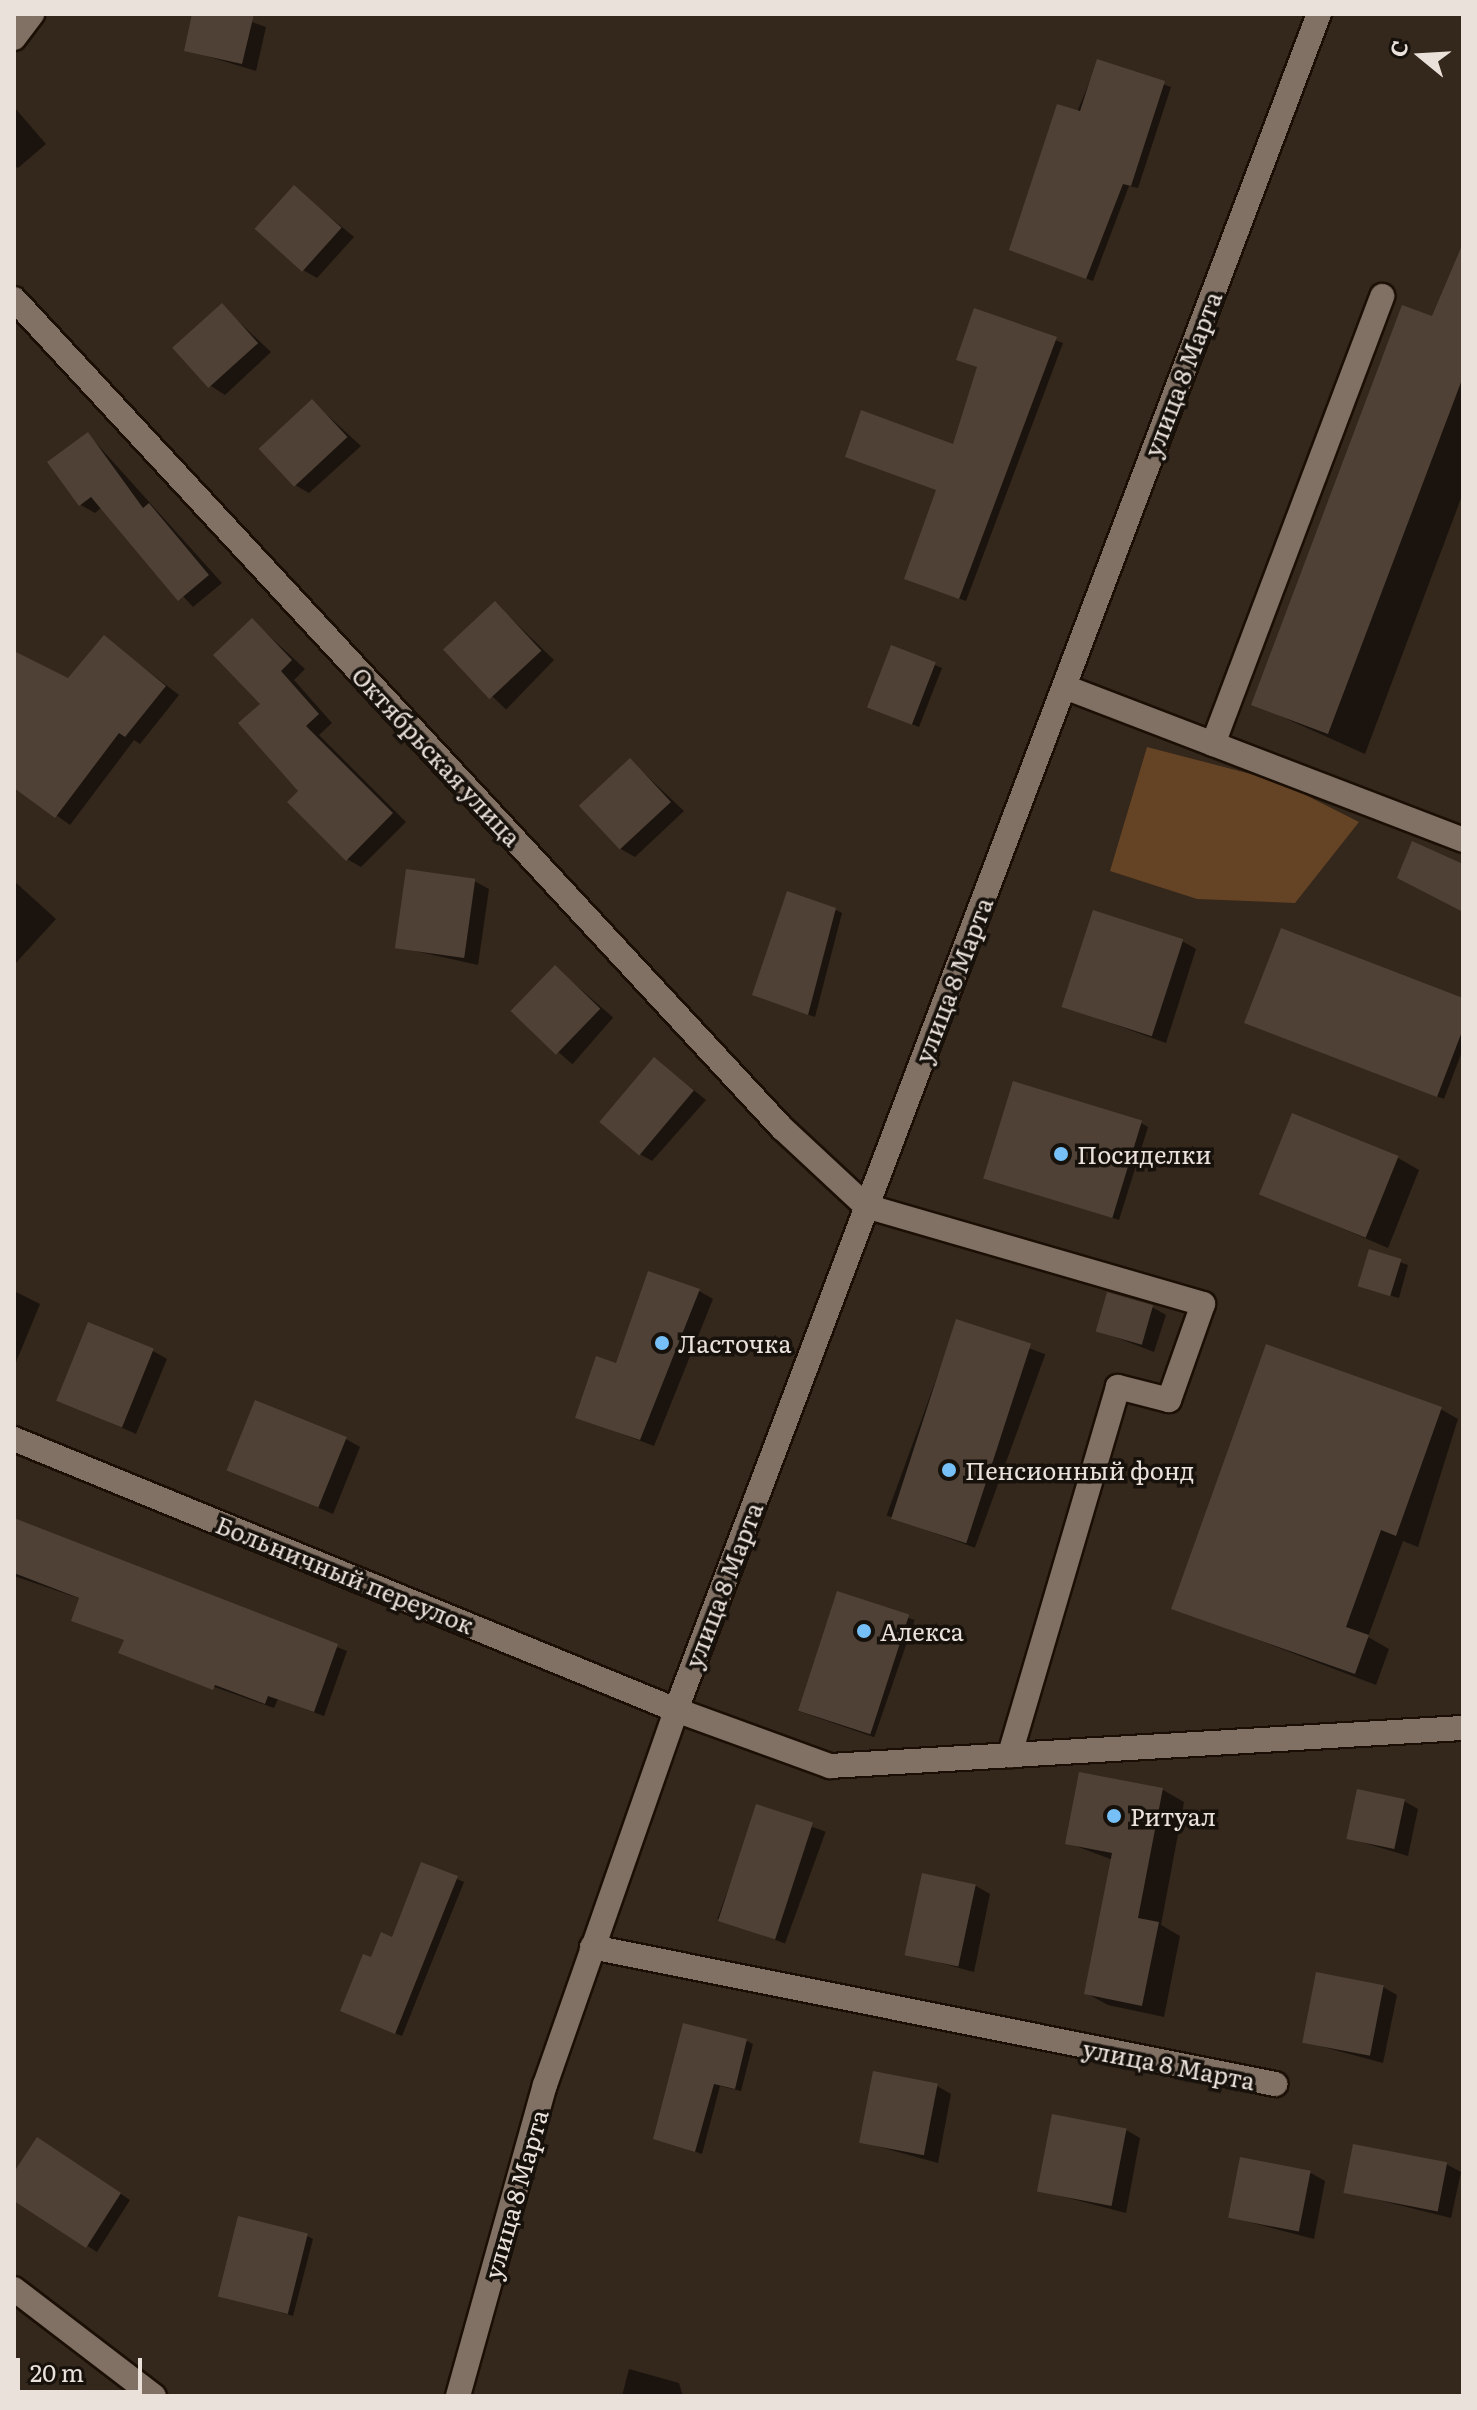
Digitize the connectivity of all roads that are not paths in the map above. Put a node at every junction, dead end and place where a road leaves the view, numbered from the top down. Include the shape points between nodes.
1 (32, 14) edge
2 (1319, 14) edge
3 (14, 38) edge
4 (1382, 296) dead end
5 (14, 299) edge
6 (1065, 687) junction
7 (1213, 744) junction
8 (1463, 840) edge
9 (866, 1206) junction
10 (14, 1439) edge
11 (676, 1710) junction
12 (1463, 1728) edge
13 (1010, 1755) junction
14 (592, 1947) junction
15 (1275, 2084) dead end
16 (14, 2289) edge
17 (154, 2396) edge
18 (458, 2396) edge

1 - 3 street
2 - 6 street, улица 8 Марта
4 - 7 street
5 - 9 street, Октябрьская улица via 782,1128
6 - 7 street
6 - 9 street, улица 8 Марта
7 - 8 street
9 - 11 street, улица 8 Марта
9 - 13 street via 1203,1304 1169,1400 1118,1387
10 - 11 street, Больничный переулок
11 - 13 street, Больничный переулок via 830,1766
11 - 14 street, улица 8 Марта
12 - 13 street, Больничный переулок
14 - 15 street, улица 8 Марта
14 - 18 street, улица 8 Марта via 545,2085
16 - 17 street

